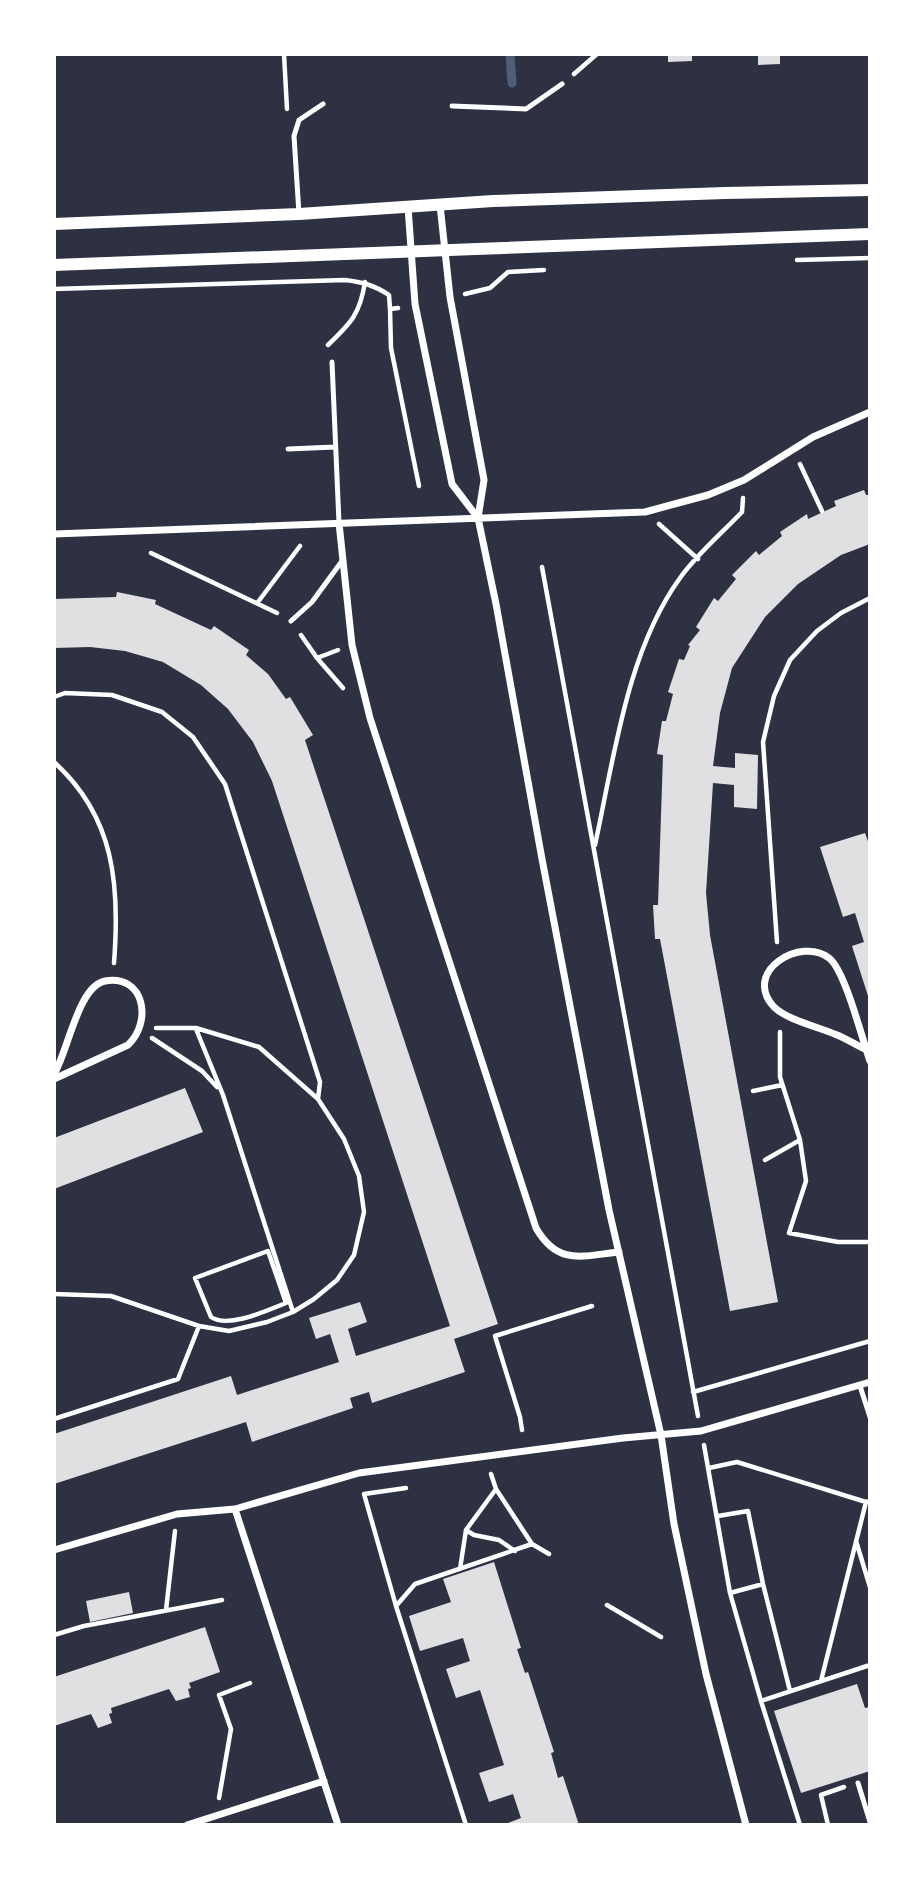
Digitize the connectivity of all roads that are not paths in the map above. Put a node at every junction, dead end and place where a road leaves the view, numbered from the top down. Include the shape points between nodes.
1 (562, 84) road end
2 (323, 104) dead end
3 (452, 106) dead end
4 (870, 190) edge
5 (440, 205) junction
6 (408, 206) junction
7 (299, 214) junction
8 (54, 224) edge
9 (870, 234) edge
10 (444, 250) junction
11 (411, 251) junction
12 (54, 265) edge
13 (332, 362) dead end
14 (870, 412) edge
15 (335, 447) junction
16 (288, 449) dead end
17 (478, 518) junction
18 (338, 523) junction
19 (54, 534) edge
20 (342, 561) junction
21 (291, 621) road end
22 (868, 1049) edge
23 (870, 1061) edge
24 (54, 1077) edge
25 (619, 1252) junction
26 (870, 1382) edge
27 (860, 1386) junction
28 (870, 1417) edge
29 (661, 1435) junction
30 (235, 1509) junction
31 (54, 1550) edge
32 (324, 1781) junction
33 (858, 1783) road end
34 (870, 1822) edge
35 (187, 1825) edge
36 (338, 1825) edge
37 (746, 1825) edge

1 - 3 lane via 526,109
2 - 7 lane via 299,120 294,136
4 - 5 street
5 - 6 street
5 - 10 street
6 - 7 street
6 - 11 street
7 - 8 street
9 - 10 street
10 - 11 street
10 - 17 street via 484,480
11 - 12 street
11 - 17 street via 415,304 452,484
13 - 15 lane
14 - 17 street via 813,437 744,480 708,495 645,512
15 - 16 lane
15 - 18 lane
17 - 18 street
17 - 25 street
18 - 19 street
18 - 20 street
20 - 21 lane via 312,602
20 - 25 street via 352,645 370,718 537,1228 545,1243 561,1255
22 - 22 street via 840,972 829,957 800,952 770,967 766,992 780,1013
22 - 23 street
24 - 24 street via 137,1037 142,1008 135,990 121,982 96,985 86,997
25 - 29 street
26 - 27 street
27 - 28 lane
27 - 29 street via 701,1431
29 - 30 street via 359,1474
29 - 37 street via 674,1524 703,1660
30 - 31 street via 177,1514
30 - 32 street
32 - 35 street
32 - 36 street
33 - 34 lane

